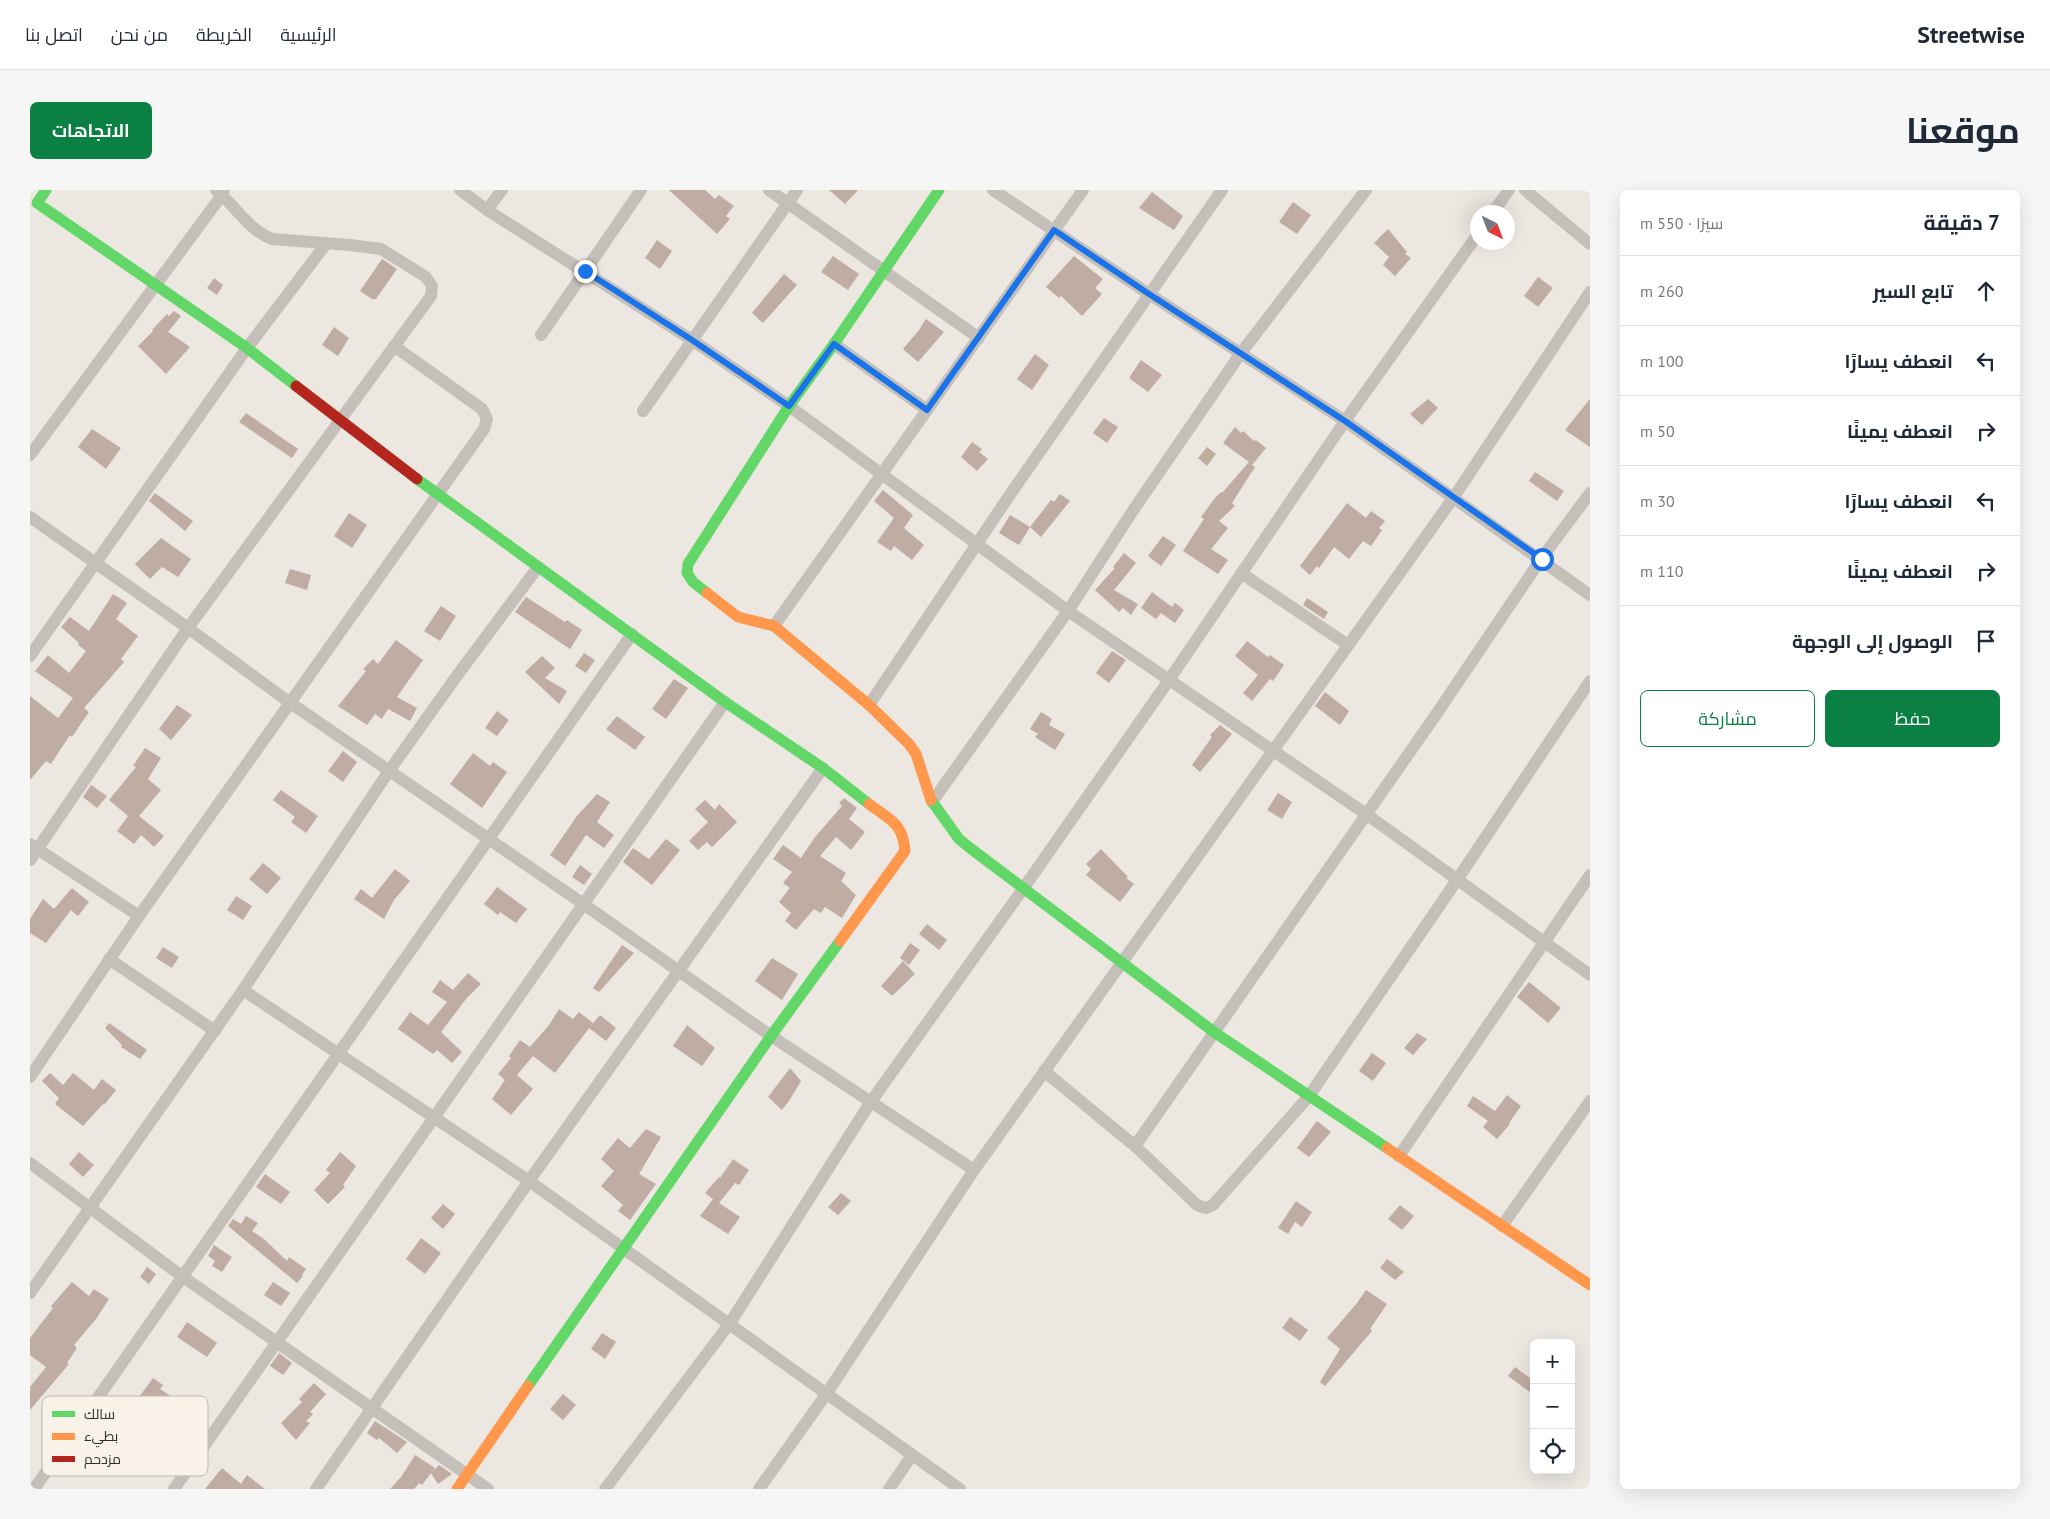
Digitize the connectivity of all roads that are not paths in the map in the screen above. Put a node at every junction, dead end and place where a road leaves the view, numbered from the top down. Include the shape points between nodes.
1 (46, 190) edge
2 (460, 190) edge
3 (502, 190) edge
4 (641, 190) edge
5 (769, 190) edge
6 (797, 190) edge
7 (939, 190) edge
8 (993, 190) edge
9 (1083, 190) edge
10 (1222, 190) edge
11 (1366, 190) edge
12 (1509, 190) edge
13 (1525, 190) edge
14 (220, 192) edge
15 (788, 203) junction
16 (32, 205) edge
17 (1498, 205) edge
18 (488, 210) junction
19 (1054, 230) junction
20 (326, 244) junction
21 (1590, 244) edge
22 (1470, 245) edge
23 (884, 270) junction
24 (585, 271) junction
25 (155, 285) junction
26 (1590, 292) edge
27 (1149, 294) junction
28 (541, 335) dead end
29 (979, 338) junction
30 (692, 340) junction
31 (834, 344) junction
32 (394, 346) junction
33 (247, 348) junction
34 (1241, 353) junction
35 (789, 406) junction
36 (927, 410) junction
37 (643, 411) dead end
38 (339, 421) junction
39 (1345, 421) junction
40 (30, 456) edge
41 (883, 474) junction
42 (1590, 492) edge
43 (438, 495) junction
44 (1454, 497) junction
45 (30, 516) edge
46 (976, 545) junction
47 (1542, 559) junction
48 (96, 563) junction
49 (538, 567) junction
50 (1241, 573) junction
51 (1590, 595) edge
52 (1068, 611) junction
53 (774, 626) junction
54 (188, 628) junction
55 (632, 634) junction
56 (1348, 645) junction
57 (30, 656) edge
58 (1169, 680) junction
59 (1590, 681) edge
60 (289, 702) junction
61 (725, 702) junction
62 (869, 704) junction
63 (1273, 751) junction
64 (823, 768) junction
65 (389, 771) junction
66 (932, 802) junction
67 (1366, 814) junction
68 (489, 839) junction
69 (34, 846) edge
70 (30, 860) edge
71 (1590, 875) edge
72 (1458, 880) junction
73 (1023, 889) junction
74 (582, 903) junction
75 (139, 916) junction
76 (1543, 942) junction
77 (109, 959) junction
78 (1122, 962) junction
79 (679, 970) junction
80 (1590, 975) edge
81 (243, 990) junction
82 (215, 1031) junction
83 (1214, 1032) junction
84 (771, 1036) junction
85 (339, 1054) junction
86 (1044, 1071) junction
87 (30, 1077) edge
88 (1308, 1096) junction
89 (1590, 1101) edge
90 (870, 1103) junction
91 (434, 1116) junction
92 (1135, 1146) junction
93 (1399, 1156) junction
94 (30, 1163) edge
95 (974, 1170) junction
96 (529, 1181) junction
97 (90, 1208) junction
98 (1502, 1226) junction
99 (624, 1250) junction
100 (183, 1277) junction
101 (1590, 1285) edge
102 (30, 1292) edge
103 (730, 1323) junction
104 (277, 1342) junction
105 (827, 1393) junction
106 (99, 1396) edge
107 (373, 1408) junction
108 (208, 1440) edge
109 (912, 1455) junction
110 (467, 1475) junction
111 (43, 1476) edge
112 (183, 1476) edge
113 (34, 1489) edge
114 (174, 1489) edge
115 (316, 1489) edge
116 (457, 1489) edge
117 (488, 1489) edge
118 (605, 1489) edge
119 (759, 1489) edge
120 (889, 1489) edge
121 (960, 1489) edge

1 - 16 street
2 - 18 street
3 - 18 street
4 - 24 street
5 - 15 street
6 - 15 street
7 - 23 street
8 - 19 street
9 - 19 street
10 - 27 street
11 - 34 street
12 - 17 street
13 - 21 street
14 - 20 street via 260,234 272,239
14 - 25 street
15 - 23 street
15 - 30 street
16 - 25 street
18 - 24 street
19 - 27 street
19 - 29 street
20 - 32 street via 382,249 426,277 432,286 431,296
20 - 33 street
22 - 39 street
23 - 29 street
23 - 31 street
24 - 28 street
24 - 30 street
25 - 33 street
25 - 40 street
26 - 44 street
27 - 34 street
27 - 46 street
29 - 36 street
30 - 35 street
30 - 37 street
31 - 35 street
31 - 36 street
32 - 38 street
32 - 43 street via 482,409 487,419 484,429
33 - 38 street
33 - 48 street
34 - 39 street
34 - 52 street
35 - 41 street
35 - 53 street via 688,564 687,573 693,582 738,617
36 - 41 street
38 - 43 street
38 - 54 street
39 - 44 street
39 - 50 street
41 - 46 street
41 - 53 street
42 - 47 street
43 - 49 street
43 - 60 street
44 - 47 street
44 - 56 street
45 - 48 street
46 - 52 street
46 - 62 street
47 - 51 street
47 - 67 street
48 - 54 street
48 - 57 street
49 - 55 street
49 - 65 street
50 - 56 street
50 - 58 street
52 - 58 street
52 - 66 street
53 - 62 street
54 - 60 street
54 - 69 street
55 - 61 street
55 - 68 street
56 - 63 street
58 - 63 street
58 - 73 street
59 - 72 street
60 - 65 street
60 - 75 street
61 - 64 street
61 - 74 street
62 - 66 street via 913,749
63 - 67 street
63 - 78 street
64 - 79 street
64 - 84 street via 899,827 905,851
65 - 68 street
65 - 81 street
66 - 73 street via 959,839
67 - 72 street
67 - 83 street
68 - 74 street
68 - 85 street
69 - 70 street
69 - 75 street
71 - 76 street
72 - 76 street
72 - 88 street
73 - 78 street
73 - 90 street
74 - 79 street
74 - 91 street
75 - 77 street
76 - 80 street
76 - 93 street
77 - 82 street
77 - 87 street
78 - 83 street
78 - 86 street
79 - 84 street
79 - 96 street
81 - 82 street
81 - 85 street
82 - 97 street
83 - 88 street
83 - 92 street
84 - 90 street
84 - 99 street
85 - 91 street
85 - 100 street
86 - 92 street
86 - 95 street
88 - 92 street via 1213,1205 1206,1208 1197,1205
88 - 93 street
89 - 98 street
90 - 95 street
90 - 103 street
91 - 96 street
91 - 104 street
93 - 98 street
94 - 97 street
95 - 105 street
96 - 99 street
96 - 107 street
97 - 100 street
97 - 102 street
98 - 101 street
99 - 103 street
99 - 110 street
100 - 104 street
100 - 106 street
103 - 105 street
103 - 118 street
104 - 107 street
104 - 108 street
105 - 109 street
105 - 119 street
107 - 110 street
107 - 115 street
109 - 120 street
109 - 121 street
110 - 116 street
110 - 117 street
111 - 113 street
112 - 114 street

